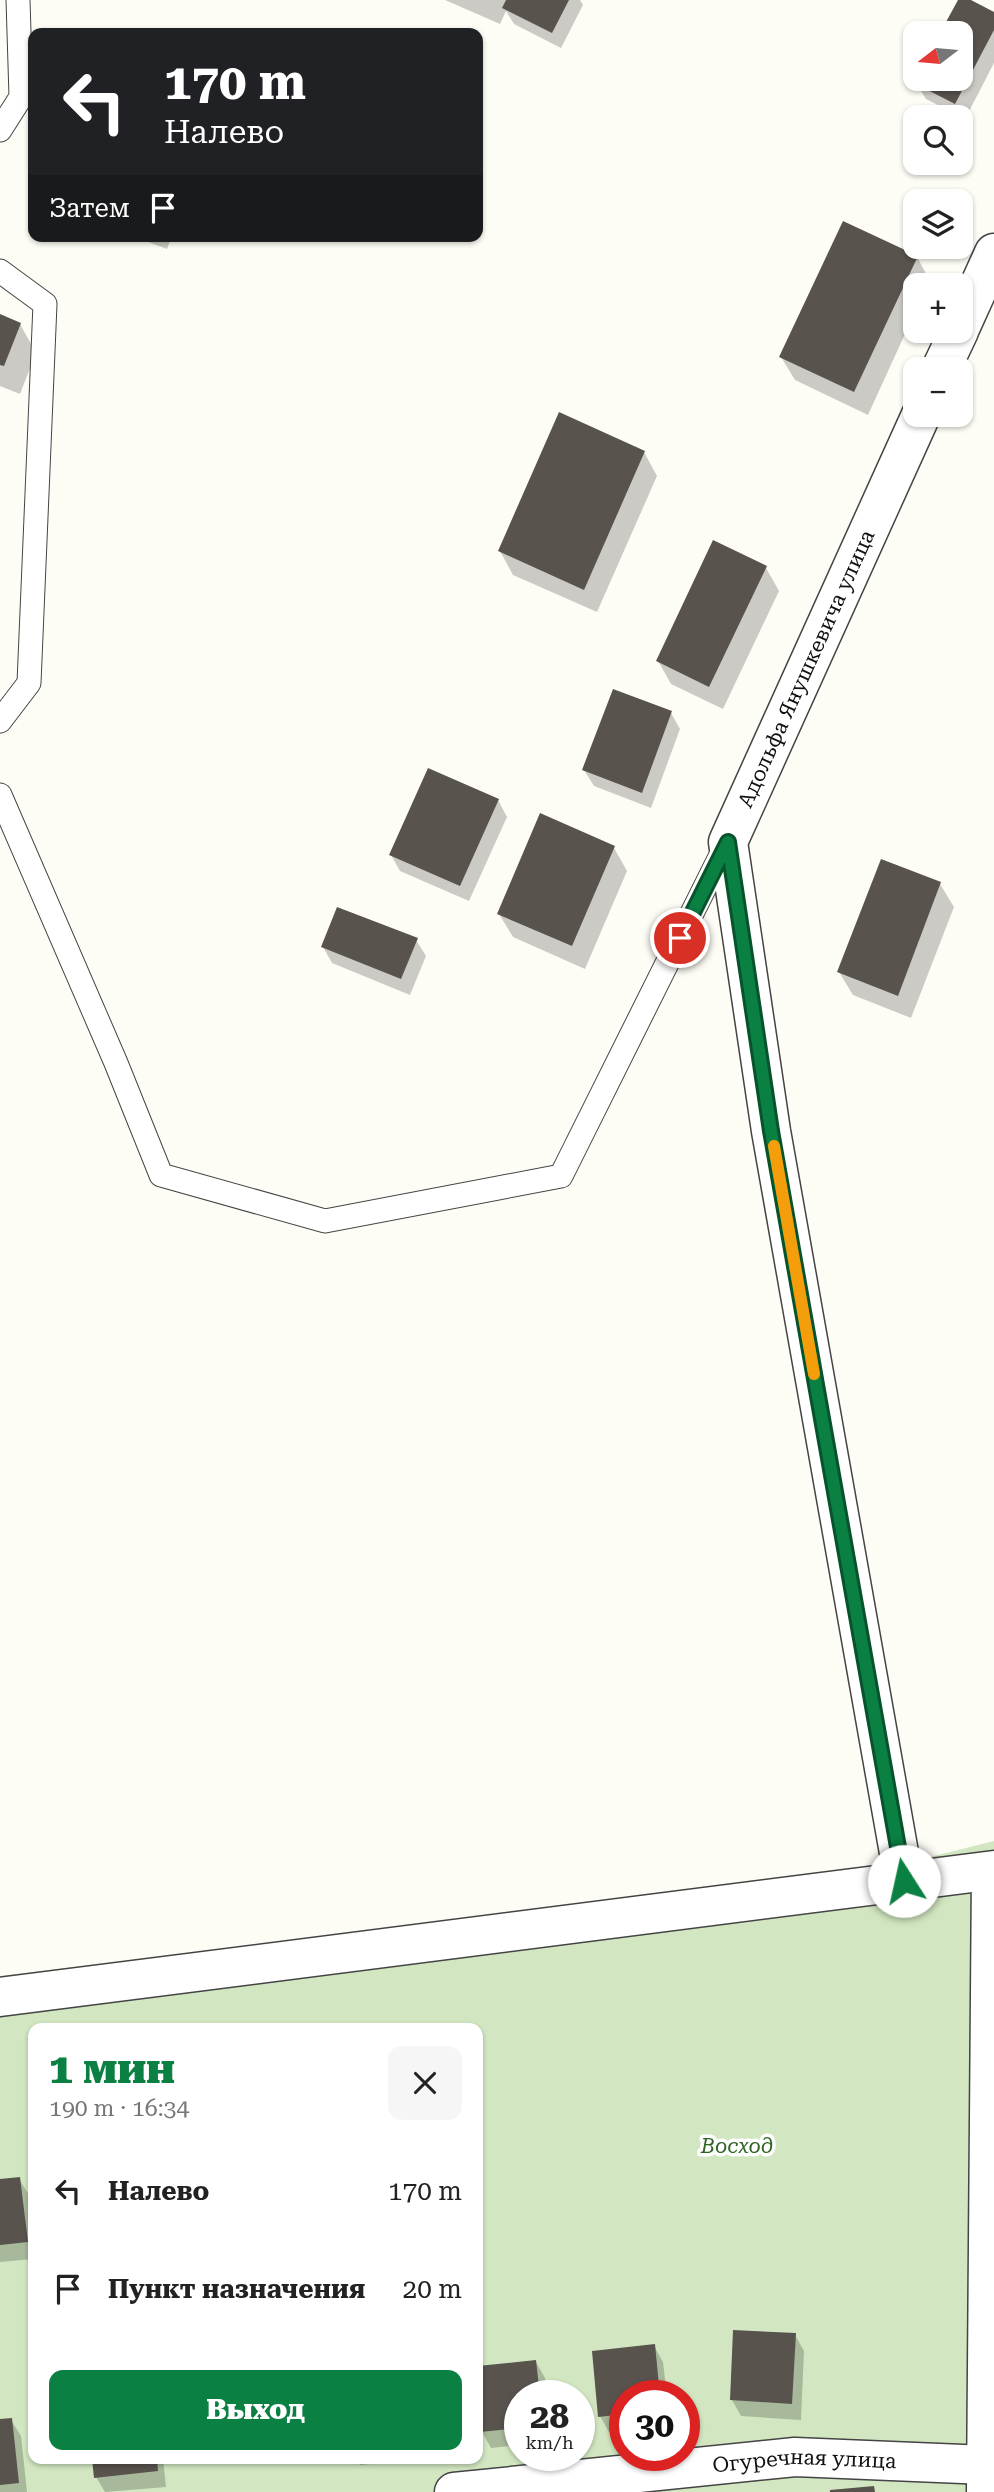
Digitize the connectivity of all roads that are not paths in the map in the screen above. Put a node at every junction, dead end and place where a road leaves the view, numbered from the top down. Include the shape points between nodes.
1 (18, 0) edge
2 (0, 130) edge
3 (994, 253) edge
4 (0, 271) edge
5 (973, 299) edge
6 (916, 427) edge
7 (0, 721) edge
8 (0, 795) edge
9 (728, 842) junction
10 (993, 1871) edge
11 (904, 1881) junction
12 (0, 1997) edge
13 (987, 2479) edge
14 (454, 2492) edge

1 - 2 lane via 21,97
3 - 5 street
4 - 7 lane via 45,304 29,682
6 - 9 street, Адольфа Янушкевича улица
8 - 9 lane via 161,1175 326,1222 562,1176
9 - 11 street via 771,1131
10 - 11 street
10 - 13 street
11 - 12 street
13 - 14 street, Огуречная улица via 795,2456

